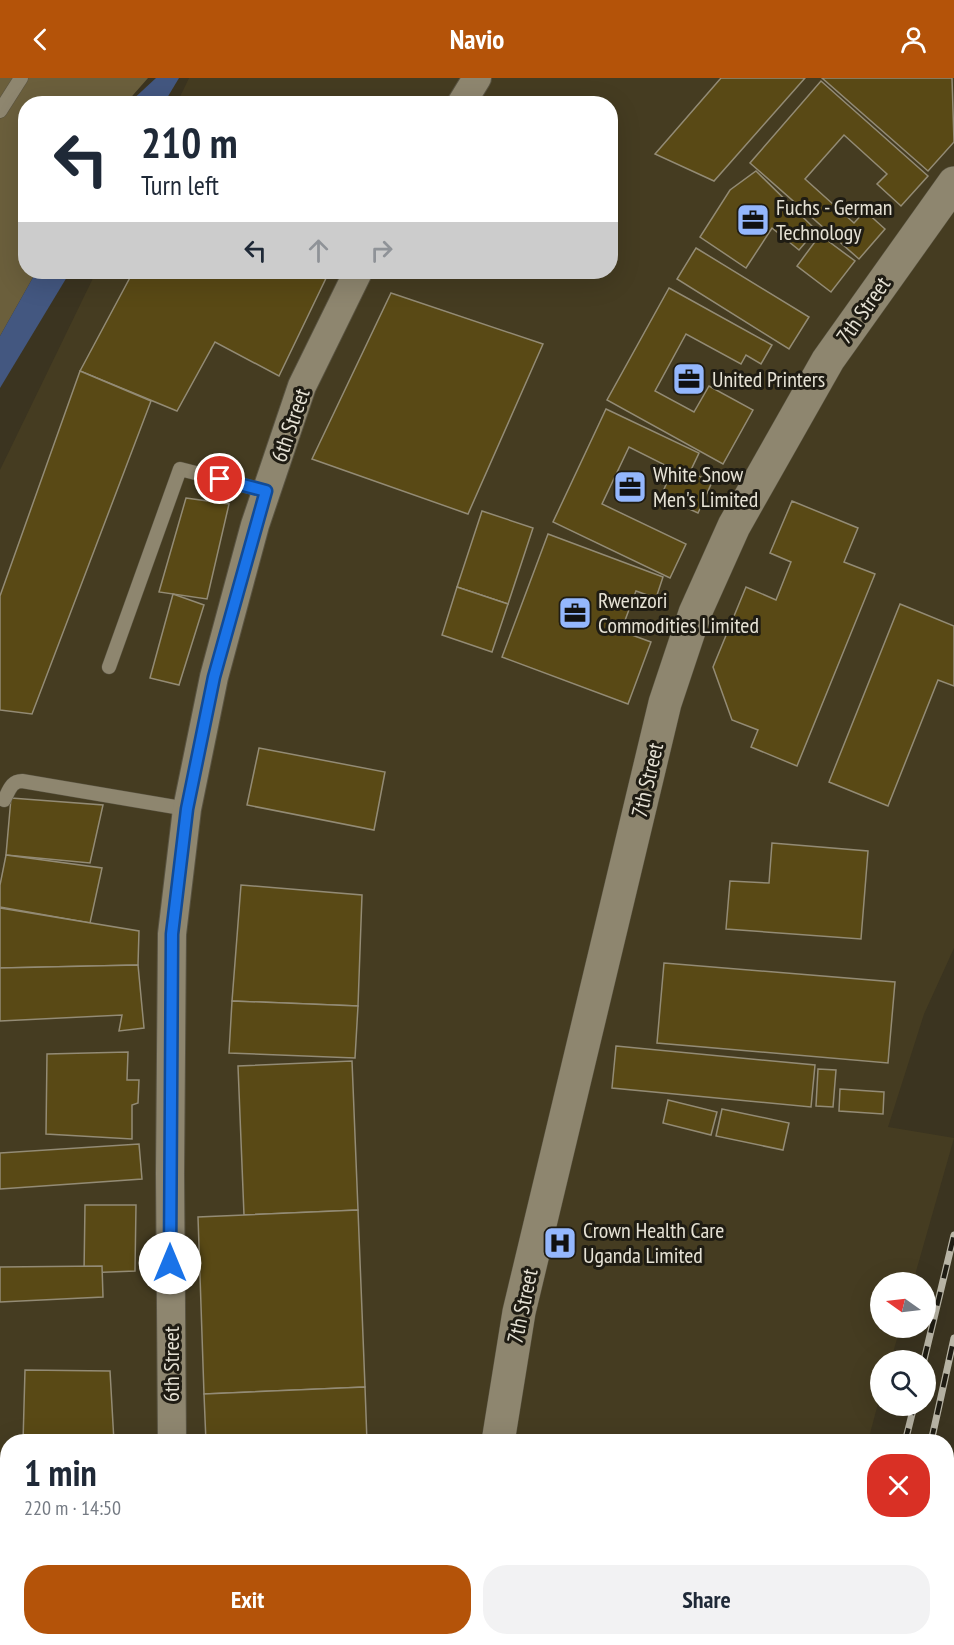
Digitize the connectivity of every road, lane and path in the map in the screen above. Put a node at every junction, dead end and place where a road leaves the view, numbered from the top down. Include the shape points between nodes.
1 (21, 78) edge
2 (477, 78) edge
3 (466, 96) edge
4 (0, 111) edge
5 (954, 183) edge
6 (355, 279) edge
7 (266, 491) junction
8 (109, 668) dead end
9 (4, 800) dead end
10 (187, 809) junction
11 (172, 1434) edge
12 (499, 1434) edge

1 - 4 lane
2 - 3 street
5 - 12 street, 7th Street via 828,360 734,526 694,613 665,703 521,1301
6 - 7 street, 6th Street via 302,386
7 - 8 lane via 180,468
7 - 10 street, 6th Street via 214,677
9 - 10 lane via 11,786 22,781
10 - 11 street, 6th Street via 172,934

